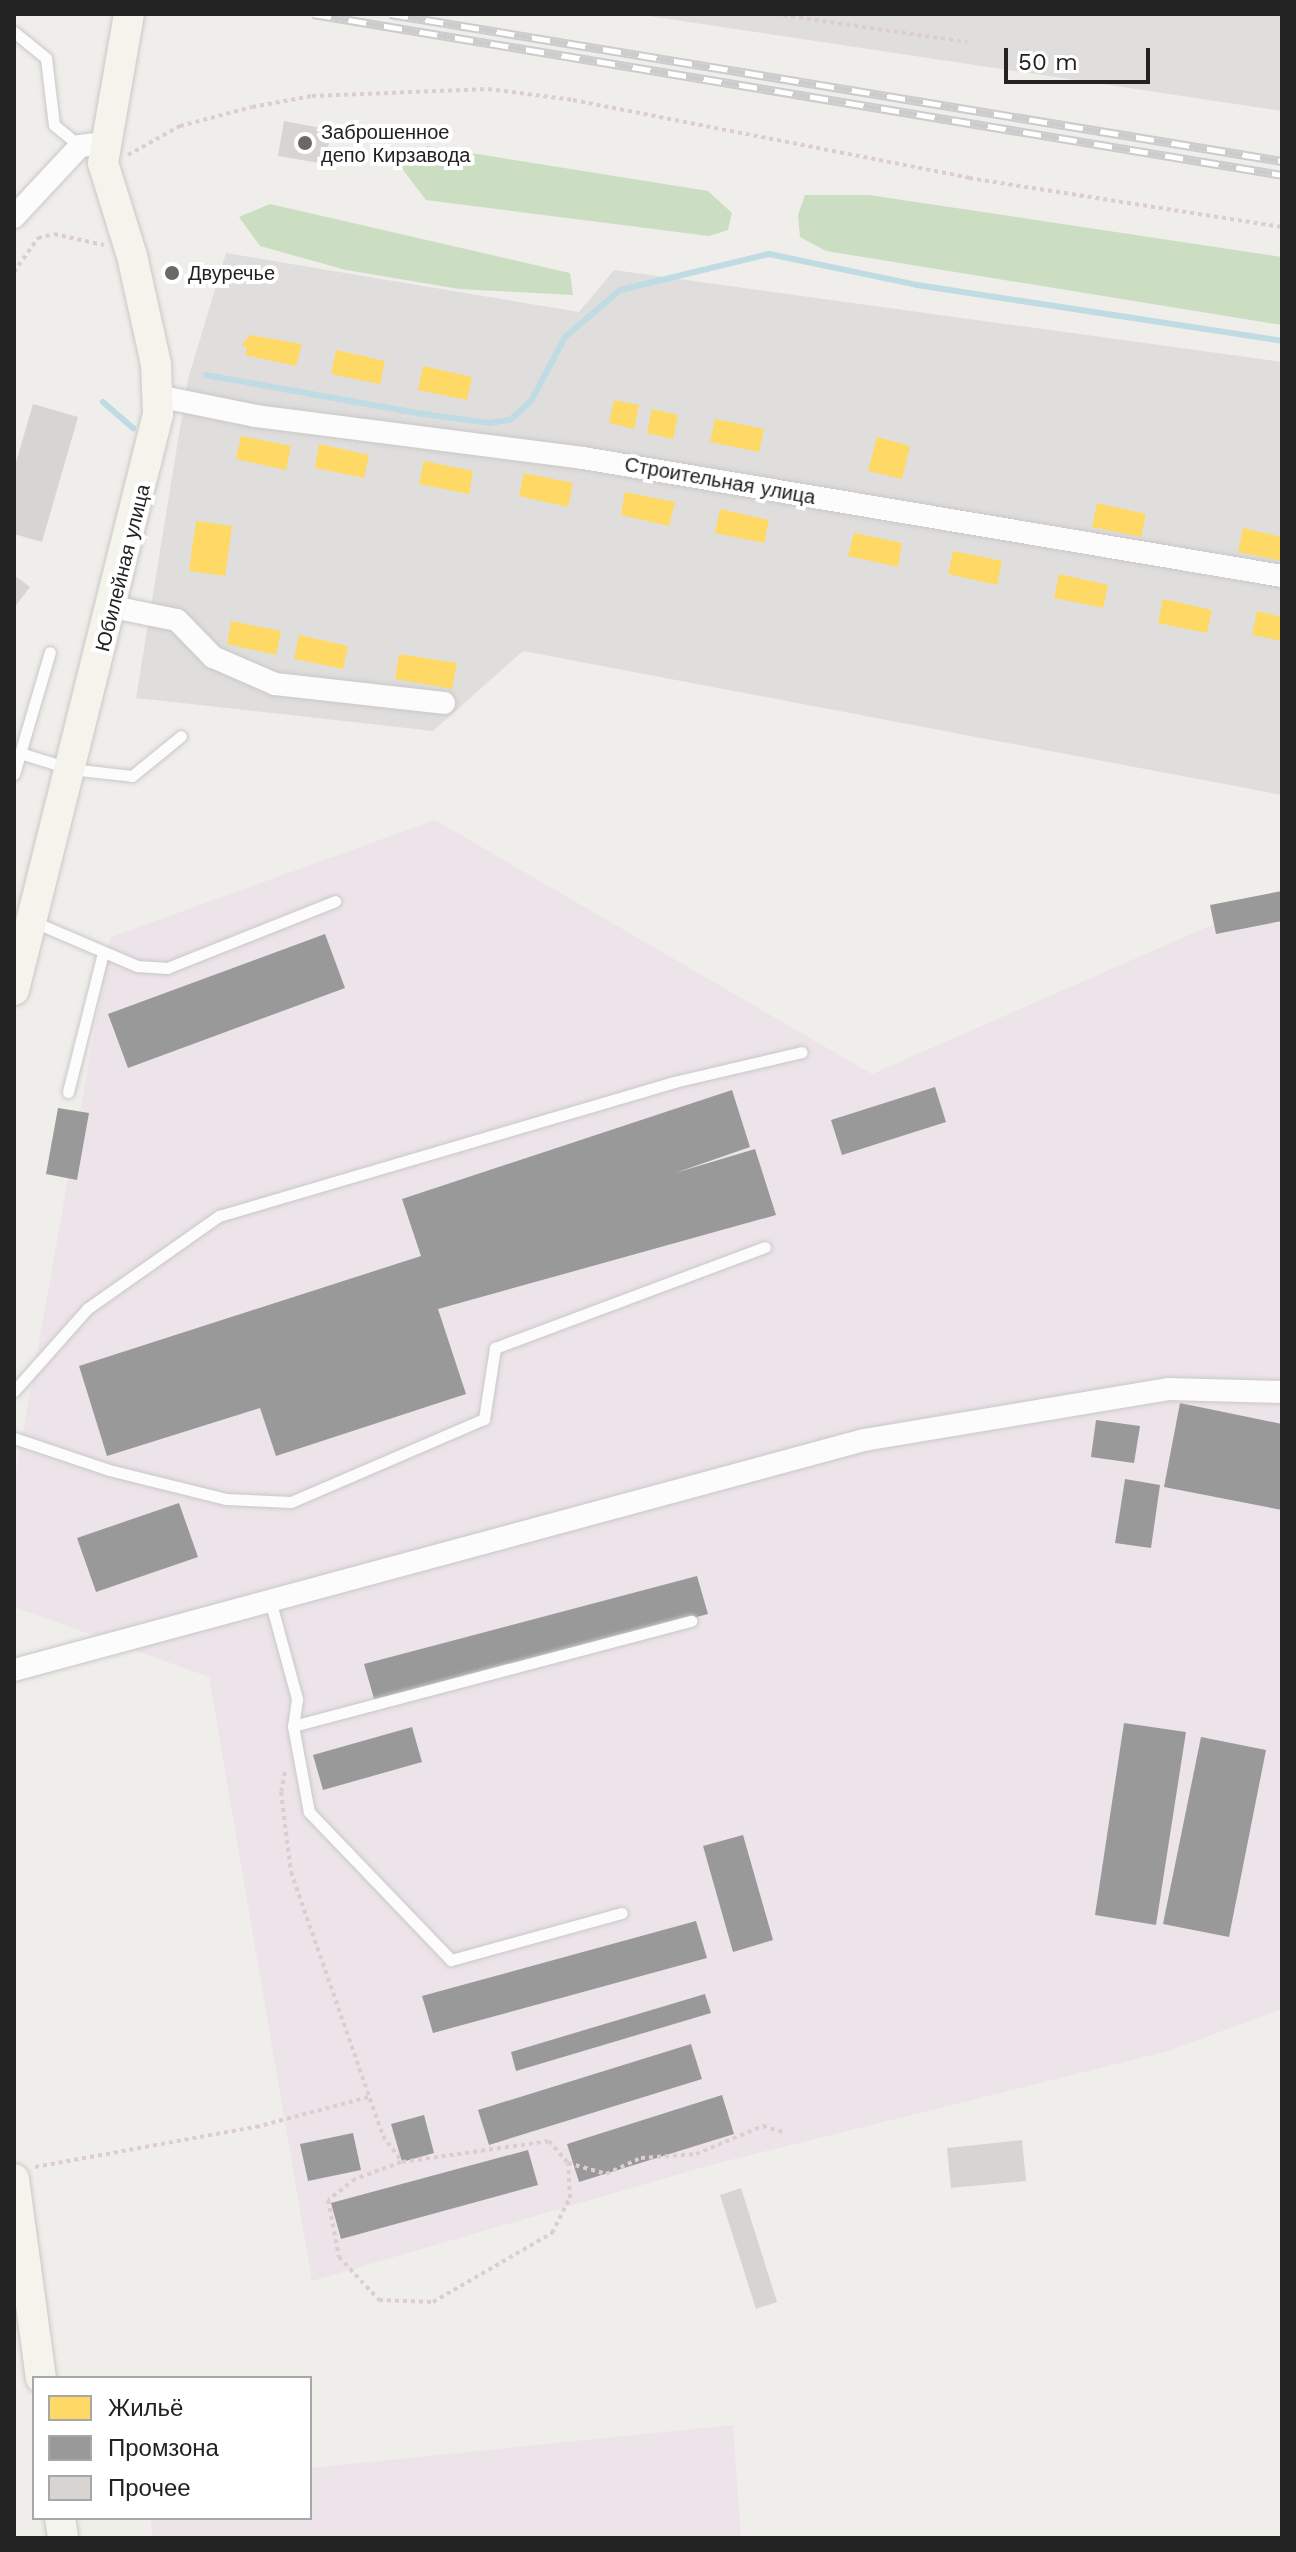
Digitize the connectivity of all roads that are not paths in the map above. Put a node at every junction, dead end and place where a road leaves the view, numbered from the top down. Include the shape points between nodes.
1 (129, 14) edge
2 (14, 32) edge
3 (96, 153) junction
4 (14, 217) edge
5 (157, 396) junction
6 (1282, 576) edge
7 (113, 607) junction
8 (50, 652) dead end
9 (444, 703) dead end
10 (181, 736) dead end
11 (20, 753) junction
12 (71, 769) junction
13 (14, 774) edge
14 (335, 901) dead end
15 (32, 921) junction
16 (103, 953) junction
17 (14, 990) edge
18 (802, 1052) dead end
19 (68, 1092) dead end
20 (765, 1247) dead end
21 (14, 1391) edge
22 (1282, 1392) edge
23 (14, 1438) edge
24 (270, 1600) junction
25 (691, 1621) dead end
26 (14, 1670) edge
27 (293, 1726) junction
28 (622, 1913) dead end
29 (21, 2173) edge
30 (41, 2376) edge

1 - 3 main road, Юбилейная улица
2 - 3 lane via 46,58 54,125
3 - 4 street
3 - 5 main road, Юбилейная улица via 132,256 156,364
5 - 6 street, Строительная улица via 256,416 583,458
5 - 7 main road, Юбилейная улица via 145,481
7 - 9 street via 177,620 213,657 275,684
7 - 12 main road, Юбилейная улица
8 - 11 lane
10 - 12 lane via 132,776
11 - 12 lane
11 - 13 lane
12 - 15 main road, Юбилейная улица
14 - 16 lane via 167,968 137,966
15 - 16 lane
15 - 17 main road, Юбилейная улица
16 - 19 lane
18 - 21 lane via 674,1082 219,1216 88,1308
20 - 23 lane via 495,1348 484,1419 291,1502 226,1499 109,1470
22 - 24 street via 1168,1389 864,1440
24 - 26 street
24 - 27 lane via 297,1699
25 - 27 lane
27 - 28 lane via 309,1812 451,1960
29 - 30 main road

